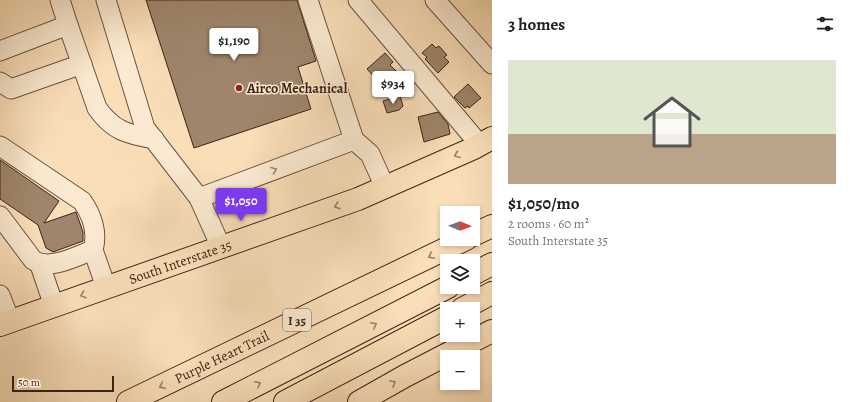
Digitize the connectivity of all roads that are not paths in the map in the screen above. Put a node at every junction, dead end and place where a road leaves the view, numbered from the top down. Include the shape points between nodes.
1 (60, 0) edge
2 (106, 0) edge
3 (308, 0) edge
4 (358, 0) edge
5 (435, 0) edge
6 (68, 25) junction
7 (0, 50) edge
8 (82, 64) junction
9 (492, 64) edge
10 (0, 82) edge
11 (154, 139) junction
12 (354, 140) junction
13 (486, 141) edge
14 (0, 146) edge
15 (385, 187) junction
16 (199, 198) junction
17 (0, 216) edge
18 (492, 226) edge
19 (480, 232) edge
20 (451, 246) edge
21 (221, 247) junction
22 (93, 250) junction
23 (492, 264) edge
24 (40, 265) junction
25 (480, 270) edge
26 (106, 287) junction
27 (440, 291) edge
28 (492, 293) edge
29 (0, 295) edge
30 (475, 302) edge
31 (54, 306) junction
32 (492, 310) edge
33 (440, 321) edge
34 (5, 323) edge
35 (485, 333) edge
36 (440, 334) edge
37 (128, 402) edge
38 (223, 402) edge
39 (285, 402) edge
40 (293, 402) edge
41 (359, 402) edge

1 - 6 street
2 - 11 street via 145,128
3 - 12 street
4 - 13 street
5 - 9 street
6 - 7 street
6 - 8 street
8 - 10 street via 11,89
8 - 11 street via 97,108 105,119 116,129
11 - 16 street
12 - 15 street via 370,154
16 -> 12 street
13 -> 15 main road, South Interstate 35
14 - 22 street via 82,201 88,209 96,235
15 -> 21 main road, South Interstate 35
16 - 21 street
17 - 24 street via 33,260
18 - 19 main road
20 -> 37 main road, Purple Heart Trail / I 35
21 - 26 main road, South Interstate 35
22 - 24 street via 51,265
22 - 26 street
23 - 25 main road
24 - 31 street
26 -> 31 main road, South Interstate 35
38 -> 27 main road
28 - 30 main road
29 - 34 street
31 - 34 main road, South Interstate 35
32 - 35 main road
33 - 39 main road
41 -> 35 main road
36 - 40 main road via 346,380

